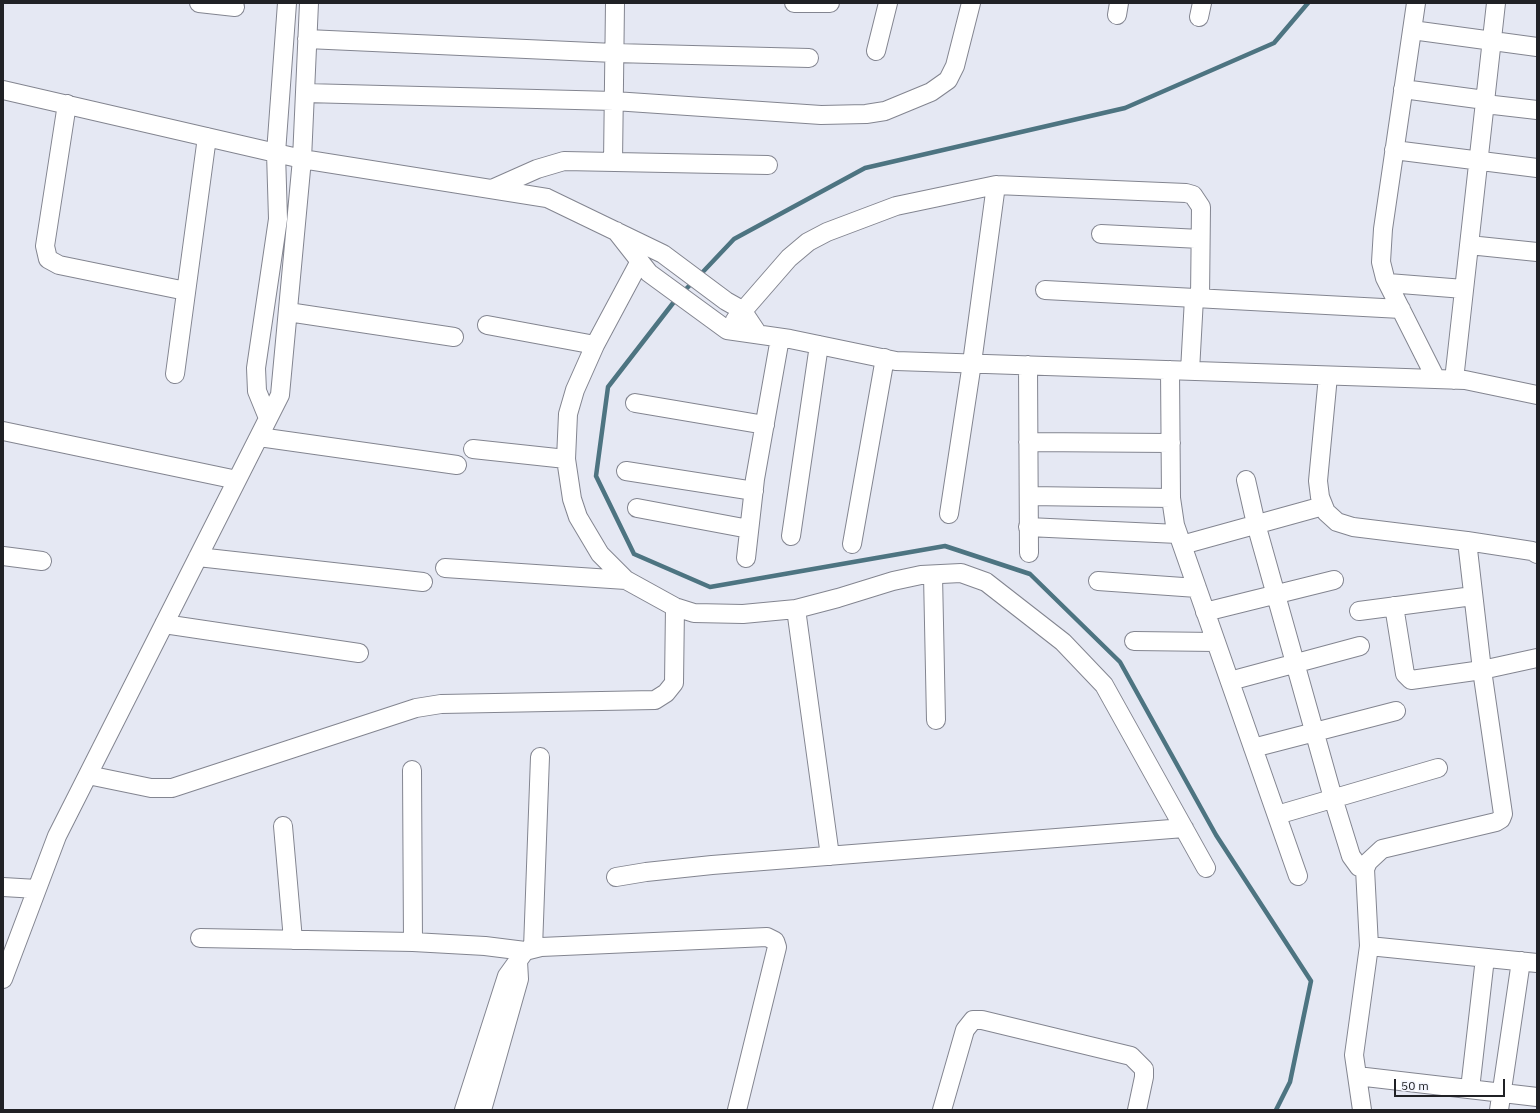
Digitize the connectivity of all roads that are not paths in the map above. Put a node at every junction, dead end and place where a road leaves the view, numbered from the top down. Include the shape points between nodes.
1 (199, 3) edge
2 (287, 3) edge
3 (309, 3) edge
4 (615, 3) edge
5 (794, 3) edge
6 (830, 3) edge
7 (888, 3) edge
8 (971, 3) edge
9 (1416, 3) edge
10 (1496, 3) edge
11 (235, 7) dead end
12 (1412, 30) junction
13 (307, 39) junction
14 (1492, 41) junction
15 (1537, 48) edge
16 (876, 51) dead end
17 (614, 54) junction
18 (809, 58) dead end
19 (1403, 89) junction
20 (3, 90) edge
21 (304, 93) junction
22 (614, 101) junction
23 (1485, 102) junction
24 (67, 104) junction
25 (1537, 110) edge
26 (207, 137) junction
27 (1394, 150) junction
28 (276, 153) junction
29 (302, 159) junction
30 (613, 162) junction
31 (1478, 162) junction
32 (768, 165) dead end
33 (1537, 168) edge
34 (996, 185) junction
35 (492, 189) junction
36 (616, 231) junction
37 (1101, 234) dead end
38 (1200, 239) junction
39 (1469, 246) junction
40 (1537, 252) edge
41 (644, 267) junction
42 (1388, 283) junction
43 (1045, 290) dead end
44 (1464, 290) junction
45 (186, 291) junction
46 (1197, 298) junction
47 (1401, 309) junction
48 (742, 310) junction
49 (288, 312) junction
50 (487, 325) dead end
51 (727, 330) junction
52 (758, 334) junction
53 (454, 337) dead end
54 (780, 338) junction
55 (595, 345) junction
56 (819, 345) junction
57 (885, 358) junction
58 (972, 363) junction
59 (1028, 365) junction
60 (1170, 370) junction
61 (1190, 371) junction
62 (175, 374) dead end
63 (1328, 376) junction
64 (1445, 380) junction
65 (1537, 395) edge
66 (635, 403) dead end
67 (268, 418) junction
68 (765, 425) junction
69 (3, 431) edge
70 (259, 437) junction
71 (1028, 442) junction
72 (1171, 444) junction
73 (473, 449) dead end
74 (566, 459) junction
75 (457, 465) dead end
76 (626, 471) dead end
77 (237, 480) junction
78 (1246, 480) dead end
79 (754, 491) junction
80 (1029, 496) junction
81 (1171, 498) junction
82 (1323, 506) junction
83 (637, 508) dead end
84 (949, 514) dead end
85 (1256, 524) junction
86 (1028, 527) junction
87 (749, 529) junction
88 (791, 536) dead end
89 (1180, 540) junction
90 (1467, 541) junction
91 (852, 544) dead end
92 (1029, 553) dead end
93 (1537, 554) edge
94 (3, 556) edge
95 (198, 557) junction
96 (746, 558) dead end
97 (42, 561) dead end
98 (445, 568) dead end
99 (933, 575) junction
100 (626, 580) junction
101 (1334, 580) dead end
102 (1098, 581) dead end
103 (423, 582) dead end
104 (1197, 588) junction
105 (1277, 594) junction
106 (1473, 596) junction
107 (1394, 606) junction
108 (675, 608) junction
109 (796, 608) junction
110 (1359, 611) dead end
111 (1206, 612) junction
112 (164, 624) junction
113 (1134, 641) dead end
114 (1216, 642) junction
115 (1360, 646) dead end
116 (359, 653) dead end
117 (1537, 658) edge
118 (1296, 663) junction
119 (1482, 670) junction
120 (1230, 681) junction
121 (1396, 711) dead end
122 (936, 720) dead end
123 (1315, 732) junction
124 (1253, 748) junction
125 (540, 757) dead end
126 (1438, 768) dead end
127 (412, 770) dead end
128 (88, 776) junction
129 (1333, 798) junction
130 (1277, 815) junction
131 (283, 826) dead end
132 (1184, 828) junction
133 (830, 856) junction
134 (1206, 868) dead end
135 (1365, 869) junction
136 (1298, 876) dead end
137 (616, 877) dead end
138 (3, 888) edge
139 (37, 889) junction
140 (200, 938) dead end
141 (293, 940) junction
142 (413, 942) junction
143 (1369, 946) junction
144 (525, 953) junction
145 (1485, 958) junction
146 (1529, 962) edge
147 (3, 979) edge
148 (1357, 1076) junction
149 (1470, 1090) junction
150 (1537, 1097) edge
151 (1500, 1102) edge
152 (464, 1110) edge
153 (482, 1110) edge
154 (737, 1110) edge
155 (942, 1110) edge
156 (1137, 1110) edge
157 (1362, 1110) edge

1 - 11 street
2 - 28 street
3 - 13 street
4 - 17 street
5 - 6 street
7 - 16 street
8 - 22 street via 955,66 948,80 931,92 886,111 821,115
9 - 12 street
10 - 14 street
12 - 14 street
12 - 19 street
13 - 17 street
13 - 21 street
14 - 15 street
14 - 23 street
17 - 18 street
17 - 22 street
19 - 23 street
19 - 27 street
20 - 24 street
21 - 22 street
21 - 29 street
22 - 30 street
23 - 25 street
23 - 31 street
24 - 26 street
24 - 45 street via 45,246 48,259 59,265
26 - 28 street
26 - 45 street
27 - 31 street
27 - 42 street via 1380,245 1381,262
28 - 29 street
28 - 67 street via 278,219 256,368 258,391
29 - 35 street
29 - 49 street
30 - 32 street
30 - 35 street via 553,163
31 - 33 street
31 - 39 street
34 - 38 street via 1186,193 1193,195 1201,206
34 - 48 street via 896,206 827,232 808,242 789,258
34 - 58 street
35 - 36 street via 547,198
36 - 41 street
36 - 48 street via 663,254
37 - 38 street
38 - 46 street
39 - 40 street
39 - 44 street
41 - 51 street
41 - 55 street
42 - 44 street
42 - 47 street
43 - 46 street
44 - 64 street
45 - 62 street
46 - 47 street
46 - 61 street
47 - 64 street
48 - 51 street
48 - 52 street
49 - 53 street
49 - 67 street via 280,395
50 - 55 street
51 - 52 street
52 - 54 street
54 - 56 street
54 - 68 street
55 - 74 street via 575,390 568,414
56 - 57 street
56 - 88 street
57 - 58 street via 896,361
57 - 91 street
58 - 59 street
58 - 84 street
59 - 60 street
59 - 71 street
60 - 61 street
60 - 72 street
61 - 63 street
63 - 64 street
63 - 82 street via 1318,481
64 - 65 street via 1465,380
66 - 68 street
67 - 70 street
68 - 79 street
69 - 77 street
70 - 75 street
70 - 77 street
71 - 72 street
71 - 80 street
72 - 81 street
73 - 74 street
74 - 100 street via 572,499 578,517 600,554
76 - 79 street
77 - 95 street
78 - 85 street
79 - 87 street
80 - 81 street
80 - 86 street
81 - 89 street
82 - 85 street
82 - 90 street via 1337,522 1353,527
83 - 87 street
85 - 89 street
85 - 105 street
86 - 89 street
86 - 92 street
87 - 96 street
89 - 104 street
90 - 93 street via 1532,551
90 - 106 street
94 - 97 street
95 - 103 street
95 - 112 street
98 - 100 street
99 - 109 street via 893,581
99 - 122 street
99 - 132 street via 961,573 986,582 1063,642 1088,666 1104,684
100 - 108 street
101 - 105 street
102 - 104 street
104 - 111 street
105 - 111 street
105 - 118 street
106 - 107 street
106 - 119 street
107 - 110 street
107 - 119 street via 1405,674 1408,678 1416,680
108 - 109 street via 694,613 722,614
108 - 128 street via 674,682 666,693 655,700 441,704 416,708 172,788 152,788
109 - 133 street
111 - 114 street
112 - 116 street
112 - 128 street
113 - 114 street
114 - 120 street
115 - 118 street
117 - 119 street
118 - 120 street
118 - 123 street
119 - 135 street via 1503,814 1501,819 1382,849 1368,862
120 - 124 street
121 - 123 street
123 - 124 street
123 - 129 street
124 - 130 street
125 - 144 street
126 - 129 street
127 - 142 street
128 - 139 street via 57,836
129 - 130 street
129 - 135 street via 1351,856 1359,867
130 - 136 street
131 - 141 street
132 - 133 street
132 - 134 street
133 - 137 street via 646,872
135 - 143 street
138 - 139 street
139 - 147 street
140 - 141 street
141 - 142 street
142 - 144 street via 485,946
143 - 145 street
143 - 148 street via 1354,1055
144 - 152 street via 507,976
144 - 153 street
144 - 154 street via 771,938 777,947
145 - 146 street
145 - 149 street
146 - 151 street
148 - 149 street
148 - 157 street
149 - 151 street
150 - 151 street
155 - 156 street via 965,1030 973,1020 982,1020 1131,1056 1144,1069

